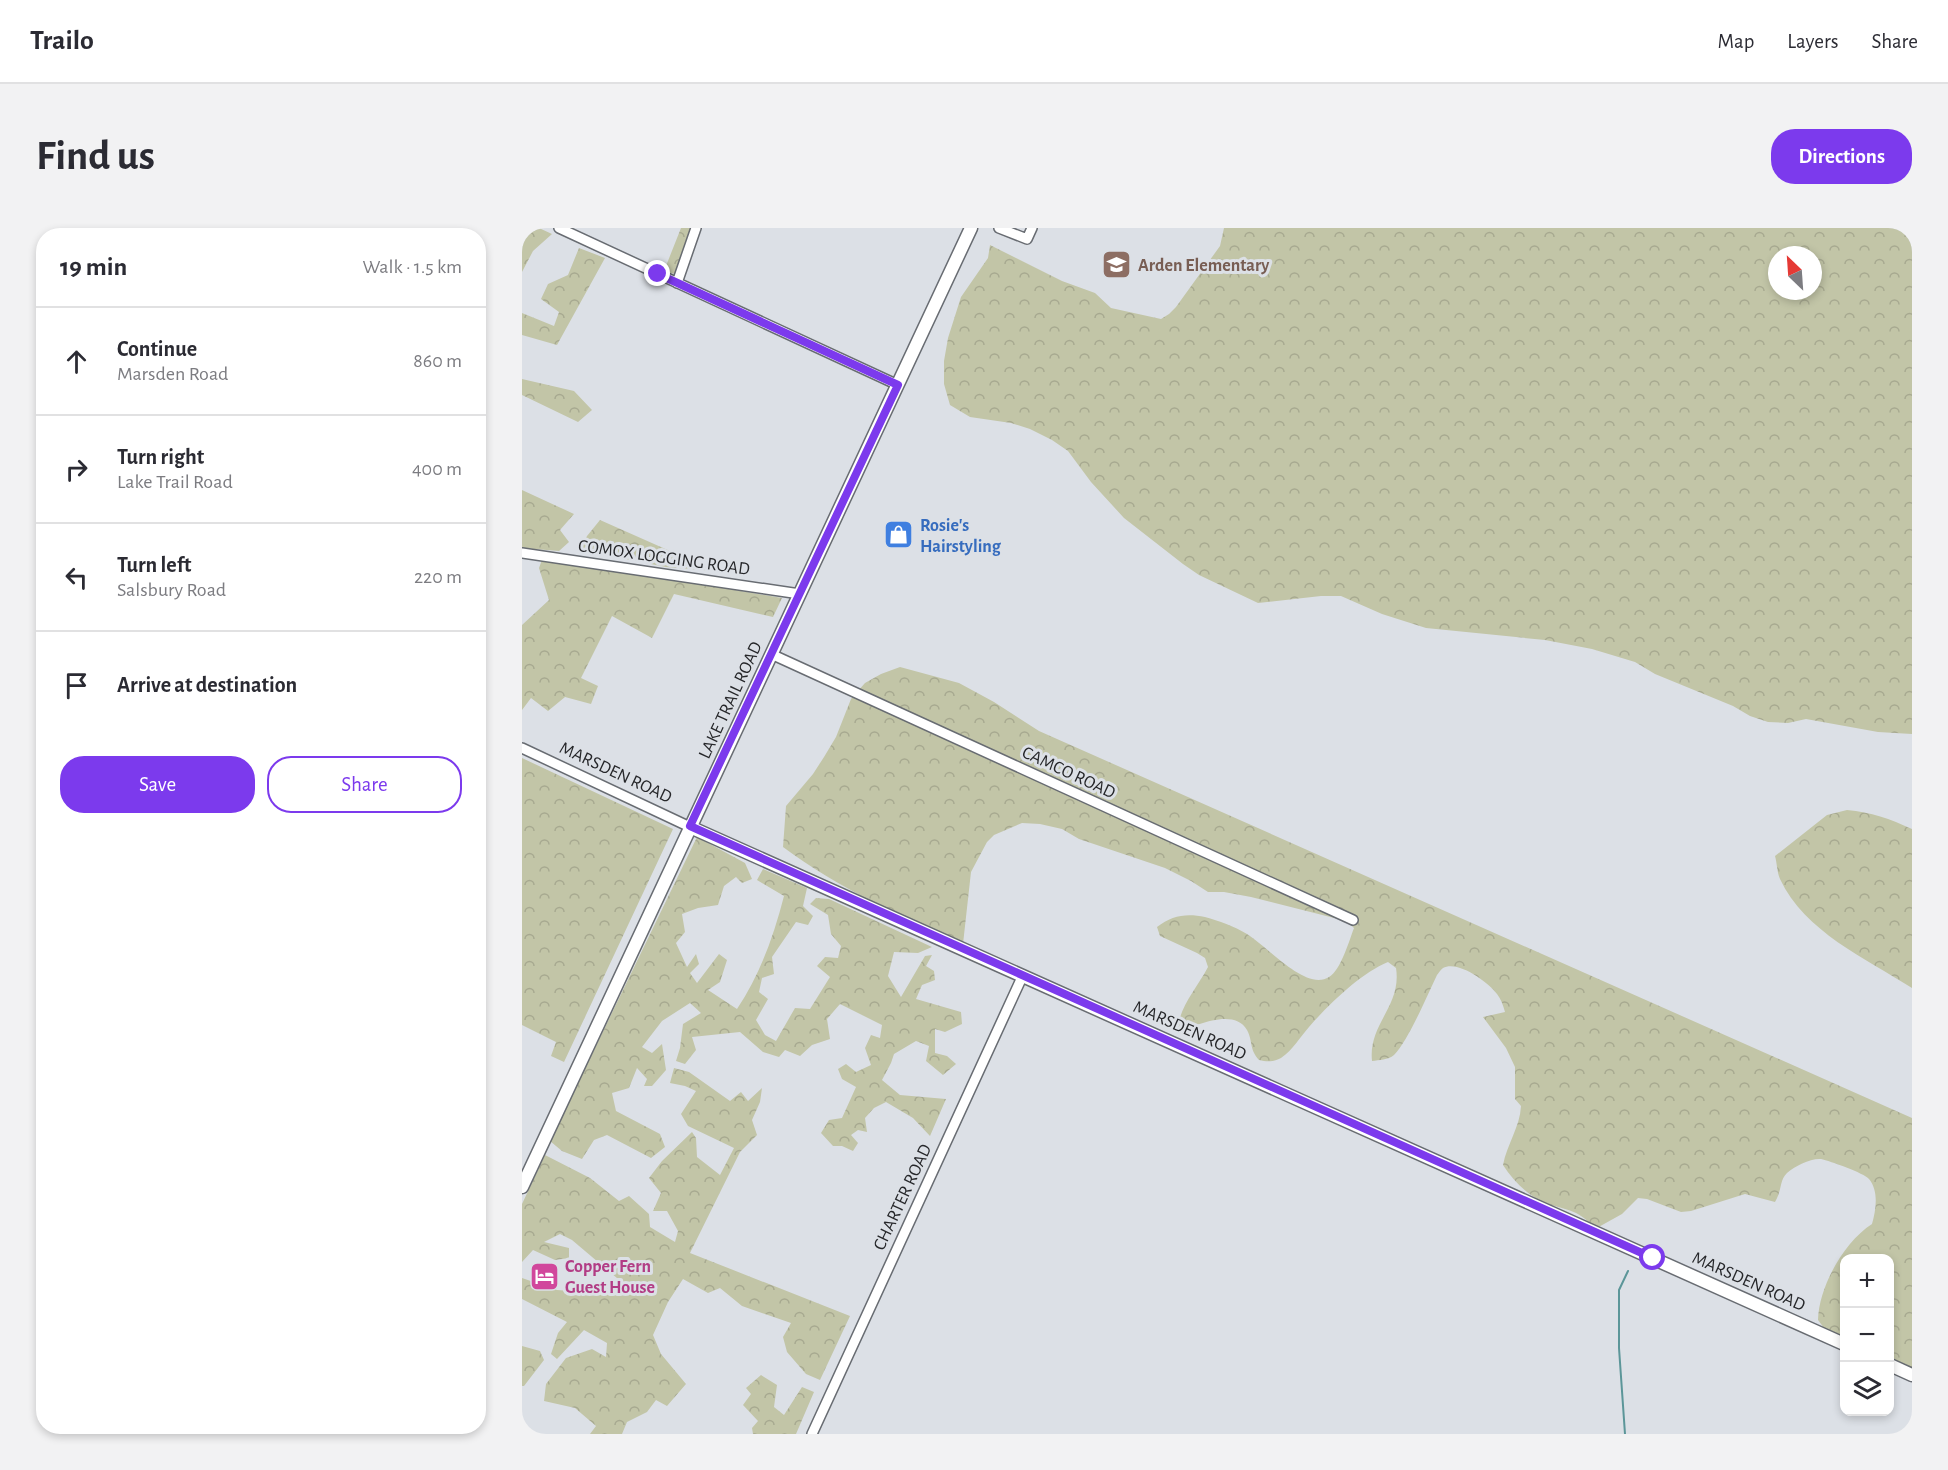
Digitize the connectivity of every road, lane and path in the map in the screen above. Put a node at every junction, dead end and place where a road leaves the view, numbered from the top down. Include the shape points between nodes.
1 (559, 228) edge
2 (696, 228) edge
3 (971, 228) edge
4 (1032, 228) edge
5 (1005, 229) edge
6 (677, 283) junction
7 (898, 385) junction
8 (522, 553) edge
9 (800, 594) junction
10 (771, 654) junction
11 (522, 748) edge
12 (690, 826) junction
13 (1353, 920) dead end
14 (1023, 975) junction
15 (522, 1187) edge
16 (1840, 1342) edge
17 (1894, 1367) edge
18 (1912, 1375) edge
19 (812, 1434) edge

1 - 6 street
2 - 6 street
3 - 7 street, LAKE TRAIL ROAD
4 - 5 street via 1026,239
6 - 7 street
7 - 9 street, LAKE TRAIL ROAD
8 - 9 street, COMOX LOGGING ROAD
9 - 10 street, LAKE TRAIL ROAD
10 - 12 street, LAKE TRAIL ROAD
10 - 13 street, CAMCO ROAD
11 - 12 street, MARSDEN ROAD
12 - 14 street, MARSDEN ROAD
12 - 15 street, LAKE TRAIL ROAD
14 - 16 street, MARSDEN ROAD
14 - 19 street, CHARTER ROAD
17 - 18 street

